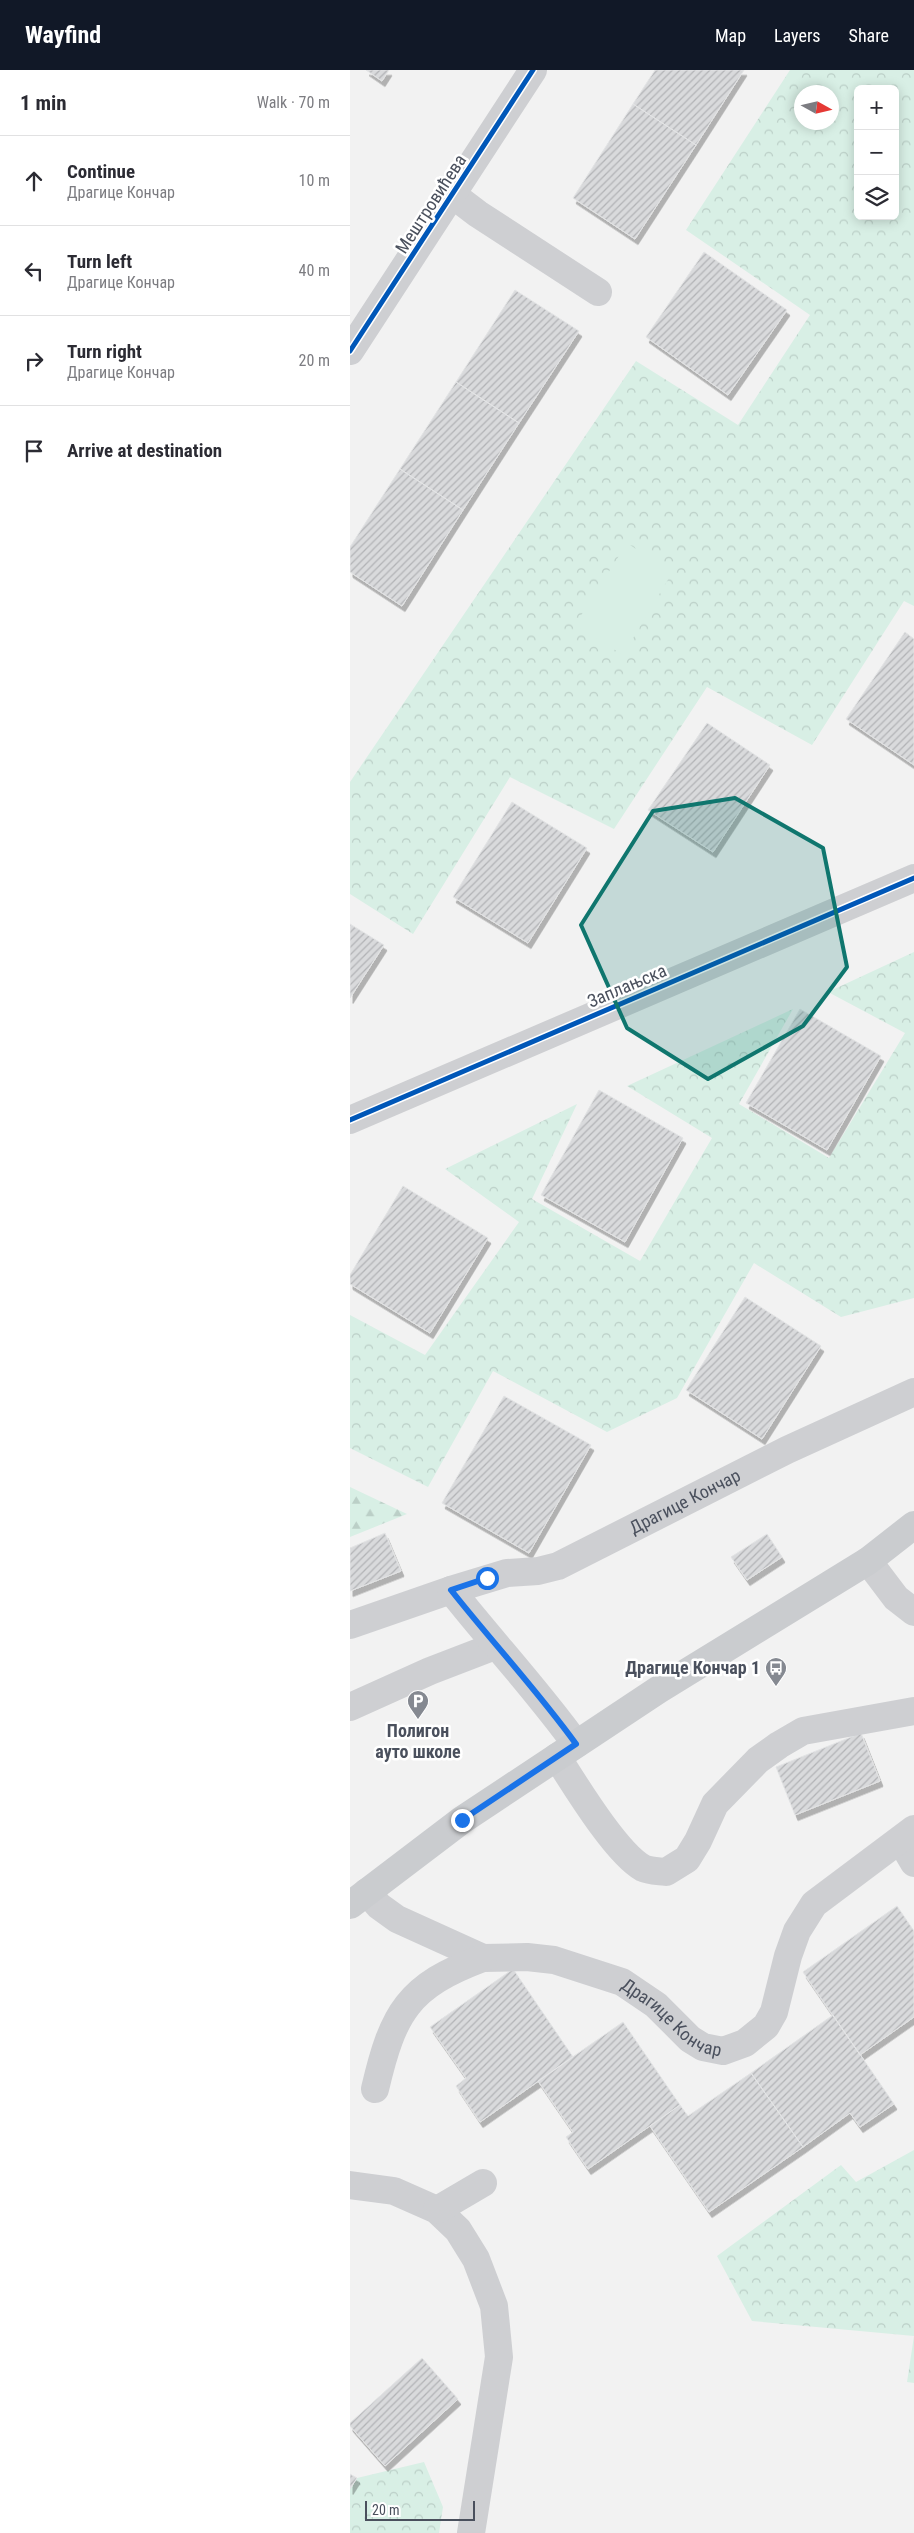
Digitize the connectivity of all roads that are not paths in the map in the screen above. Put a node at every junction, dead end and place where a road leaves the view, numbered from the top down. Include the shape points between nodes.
1 (533, 70) edge
2 (454, 195) junction
3 (598, 292) dead end
4 (350, 351) edge
5 (914, 878) edge
6 (350, 1120) edge
7 (914, 1392) edge
8 (914, 1525) edge
9 (868, 1561) junction
10 (451, 1590) junction
11 (913, 1609) edge
12 (350, 1625) edge
13 (495, 1646) junction
14 (350, 1707) edge
15 (914, 1710) edge
16 (566, 1751) junction
17 (910, 1844) edge
18 (359, 1898) edge
19 (483, 1958) junction
20 (375, 2088) dead end
21 (483, 2182) dead end
22 (350, 2185) edge
23 (438, 2210) junction
24 (471, 2533) edge

1 - 2 street, Мештровићева
2 - 3 street
2 - 4 street, Мештровићева
5 - 6 street, Заплањска
7 - 10 street, Драгице Кончар via 787,1450 558,1566 507,1573
8 - 9 main road, Драгице Кончар
9 - 11 street via 896,1598
9 - 16 main road, Драгице Кончар via 658,1690
10 - 12 street, Драгице Кончар
10 - 13 street
13 - 14 street
13 - 16 street via 548,1704
15 - 16 street via 804,1731 779,1745 758,1760 715,1804 686,1859 666,1872 644,1868 623,1851 583,1798
16 - 18 main road, Драгице Кончар via 462,1820
17 - 19 street, Драгице Кончар via 814,1904 797,1931 774,2012 766,2026 745,2043 722,2051 703,2047 690,2039 656,2005 622,1982 554,1960
18 - 19 street, Драгице Кончар
19 - 20 street via 452,1970 415,1995 389,2038
21 - 23 street
22 - 23 street via 394,2191
23 - 24 street via 458,2230 476,2259 494,2306 499,2356

